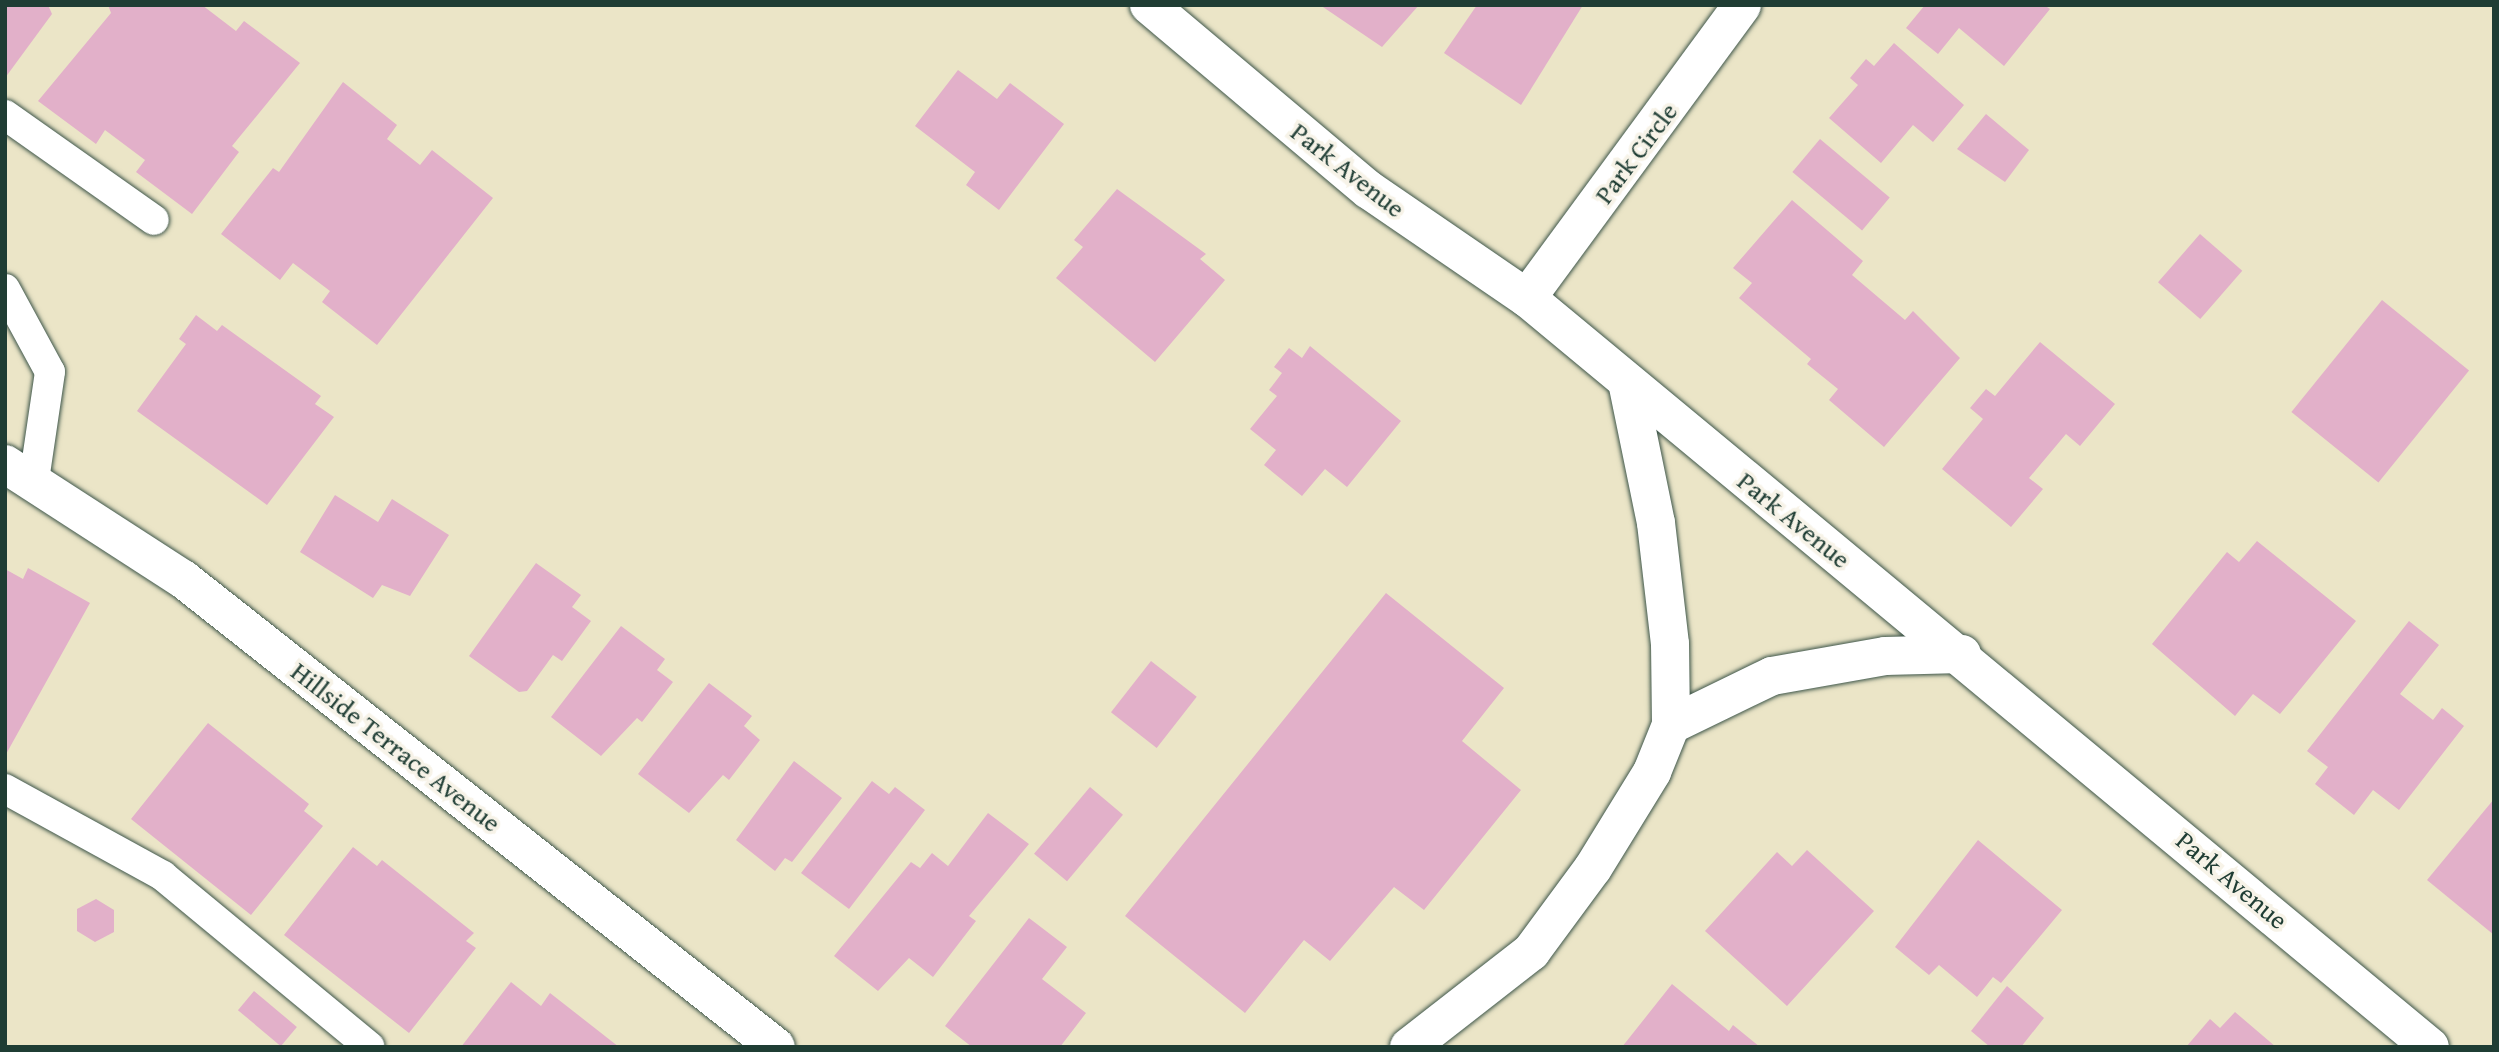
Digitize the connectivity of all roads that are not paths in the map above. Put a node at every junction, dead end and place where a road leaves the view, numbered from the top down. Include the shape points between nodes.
1 (1149, 5) edge
2 (1742, 5) edge
3 (5, 115) edge
4 (154, 220) dead end
5 (5, 289) edge
6 (1527, 298) junction
7 (1628, 387) junction
8 (19, 472) edge
9 (1962, 654) junction
10 (1671, 725) junction
11 (5, 789) edge
12 (370, 1047) edge
13 (776, 1047) edge
14 (1409, 1047) edge
15 (2430, 1047) edge

1 - 6 street, Park Avenue via 1369,190
2 - 6 street, Park Circle
3 - 4 lane
5 - 8 lane via 50,372
6 - 7 street, Park Avenue
7 - 9 street, Park Avenue
7 - 10 street via 1656,523 1670,644
8 - 13 street, Hillside Terrace Avenue via 183,579
9 - 10 street via 1885,656 1772,676
9 - 15 street, Park Avenue
10 - 14 street via 1652,772 1593,869 1531,952
11 - 12 lane via 163,876

